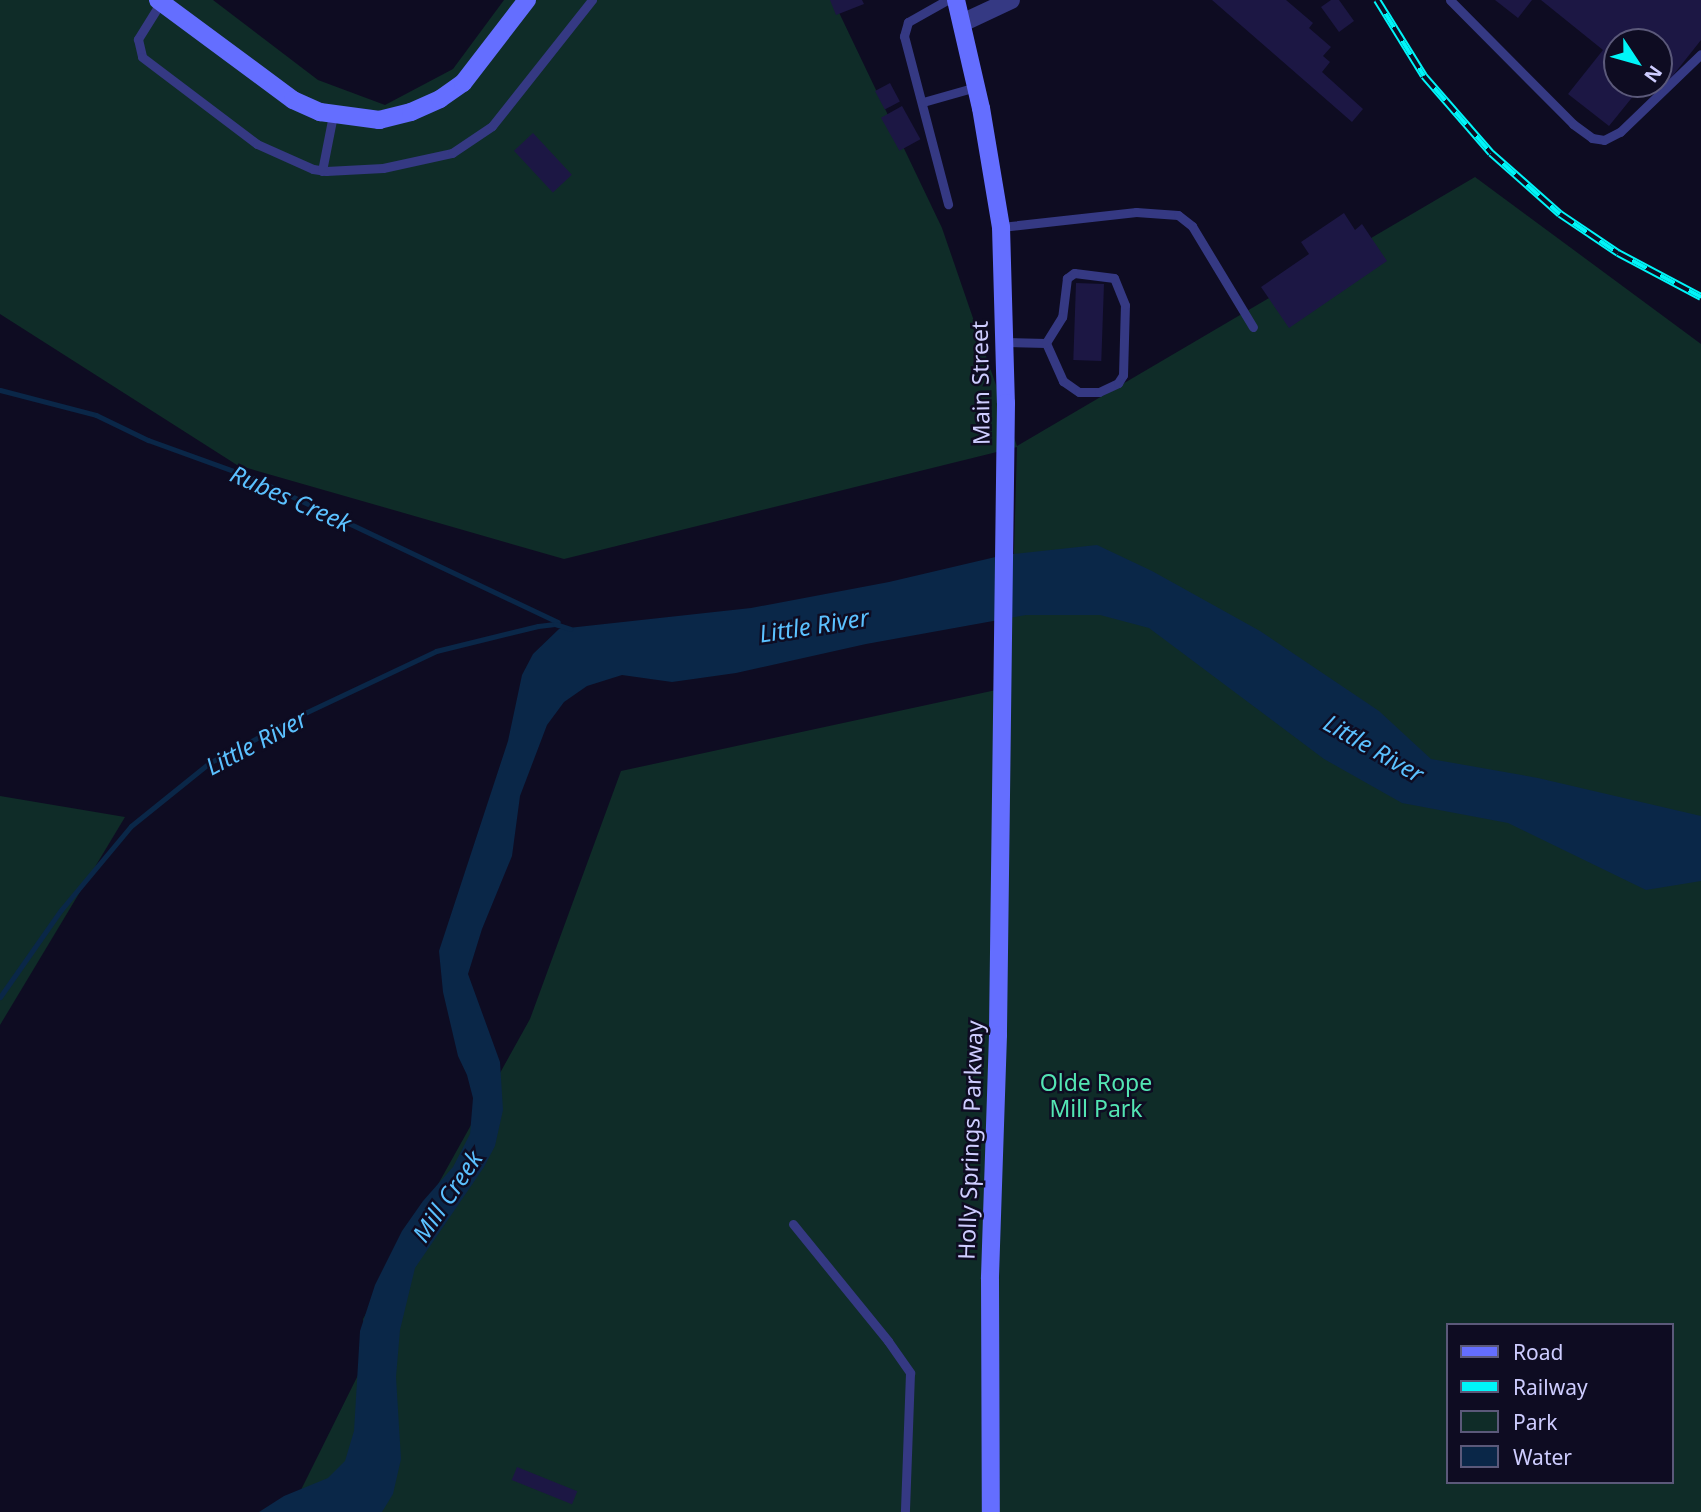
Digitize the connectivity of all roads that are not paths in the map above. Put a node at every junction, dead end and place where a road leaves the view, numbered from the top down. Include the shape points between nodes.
1 (527, 0) edge
2 (592, 0) edge
3 (947, 0) edge
4 (957, 0) edge
5 (1011, 0) edge
6 (1450, 0) edge
7 (160, 1) edge
8 (962, 23) junction
9 (1701, 54) edge
10 (976, 87) junction
11 (923, 102) junction
12 (332, 115) junction
13 (322, 171) junction
14 (948, 204) dead end
15 (1001, 227) junction
16 (1253, 327) dead end
17 (1004, 342) junction
18 (1046, 343) junction
19 (1000, 770) joint
20 (793, 1224) dead end
21 (905, 1512) edge
22 (991, 1512) edge

1 - 12 main road via 463,83 440,99 379,120
2 - 13 lane via 492,127 452,153 383,168
3 - 11 lane via 908,22 904,36
4 - 8 main road, Main Street
5 - 8 street
6 - 9 lane via 1592,138 1604,140 1620,132
7 - 12 main road via 293,100
7 - 13 lane via 138,39 142,57 257,144
8 - 10 main road, Main Street
10 - 11 lane
10 - 15 main road, Main Street
11 - 14 lane
12 - 13 lane
15 - 16 lane via 1136,212 1178,215 1192,226
15 - 17 main road, Main Street
17 - 18 lane
17 - 19 main road, Main Street
18 - 18 lane via 1063,381 1079,392 1099,392 1118,383 1123,375 1125,304 1114,278 1074,273 1067,278 1062,317
19 - 22 main road, Holly Springs Parkway via 990,1279
20 - 21 lane via 910,1373

